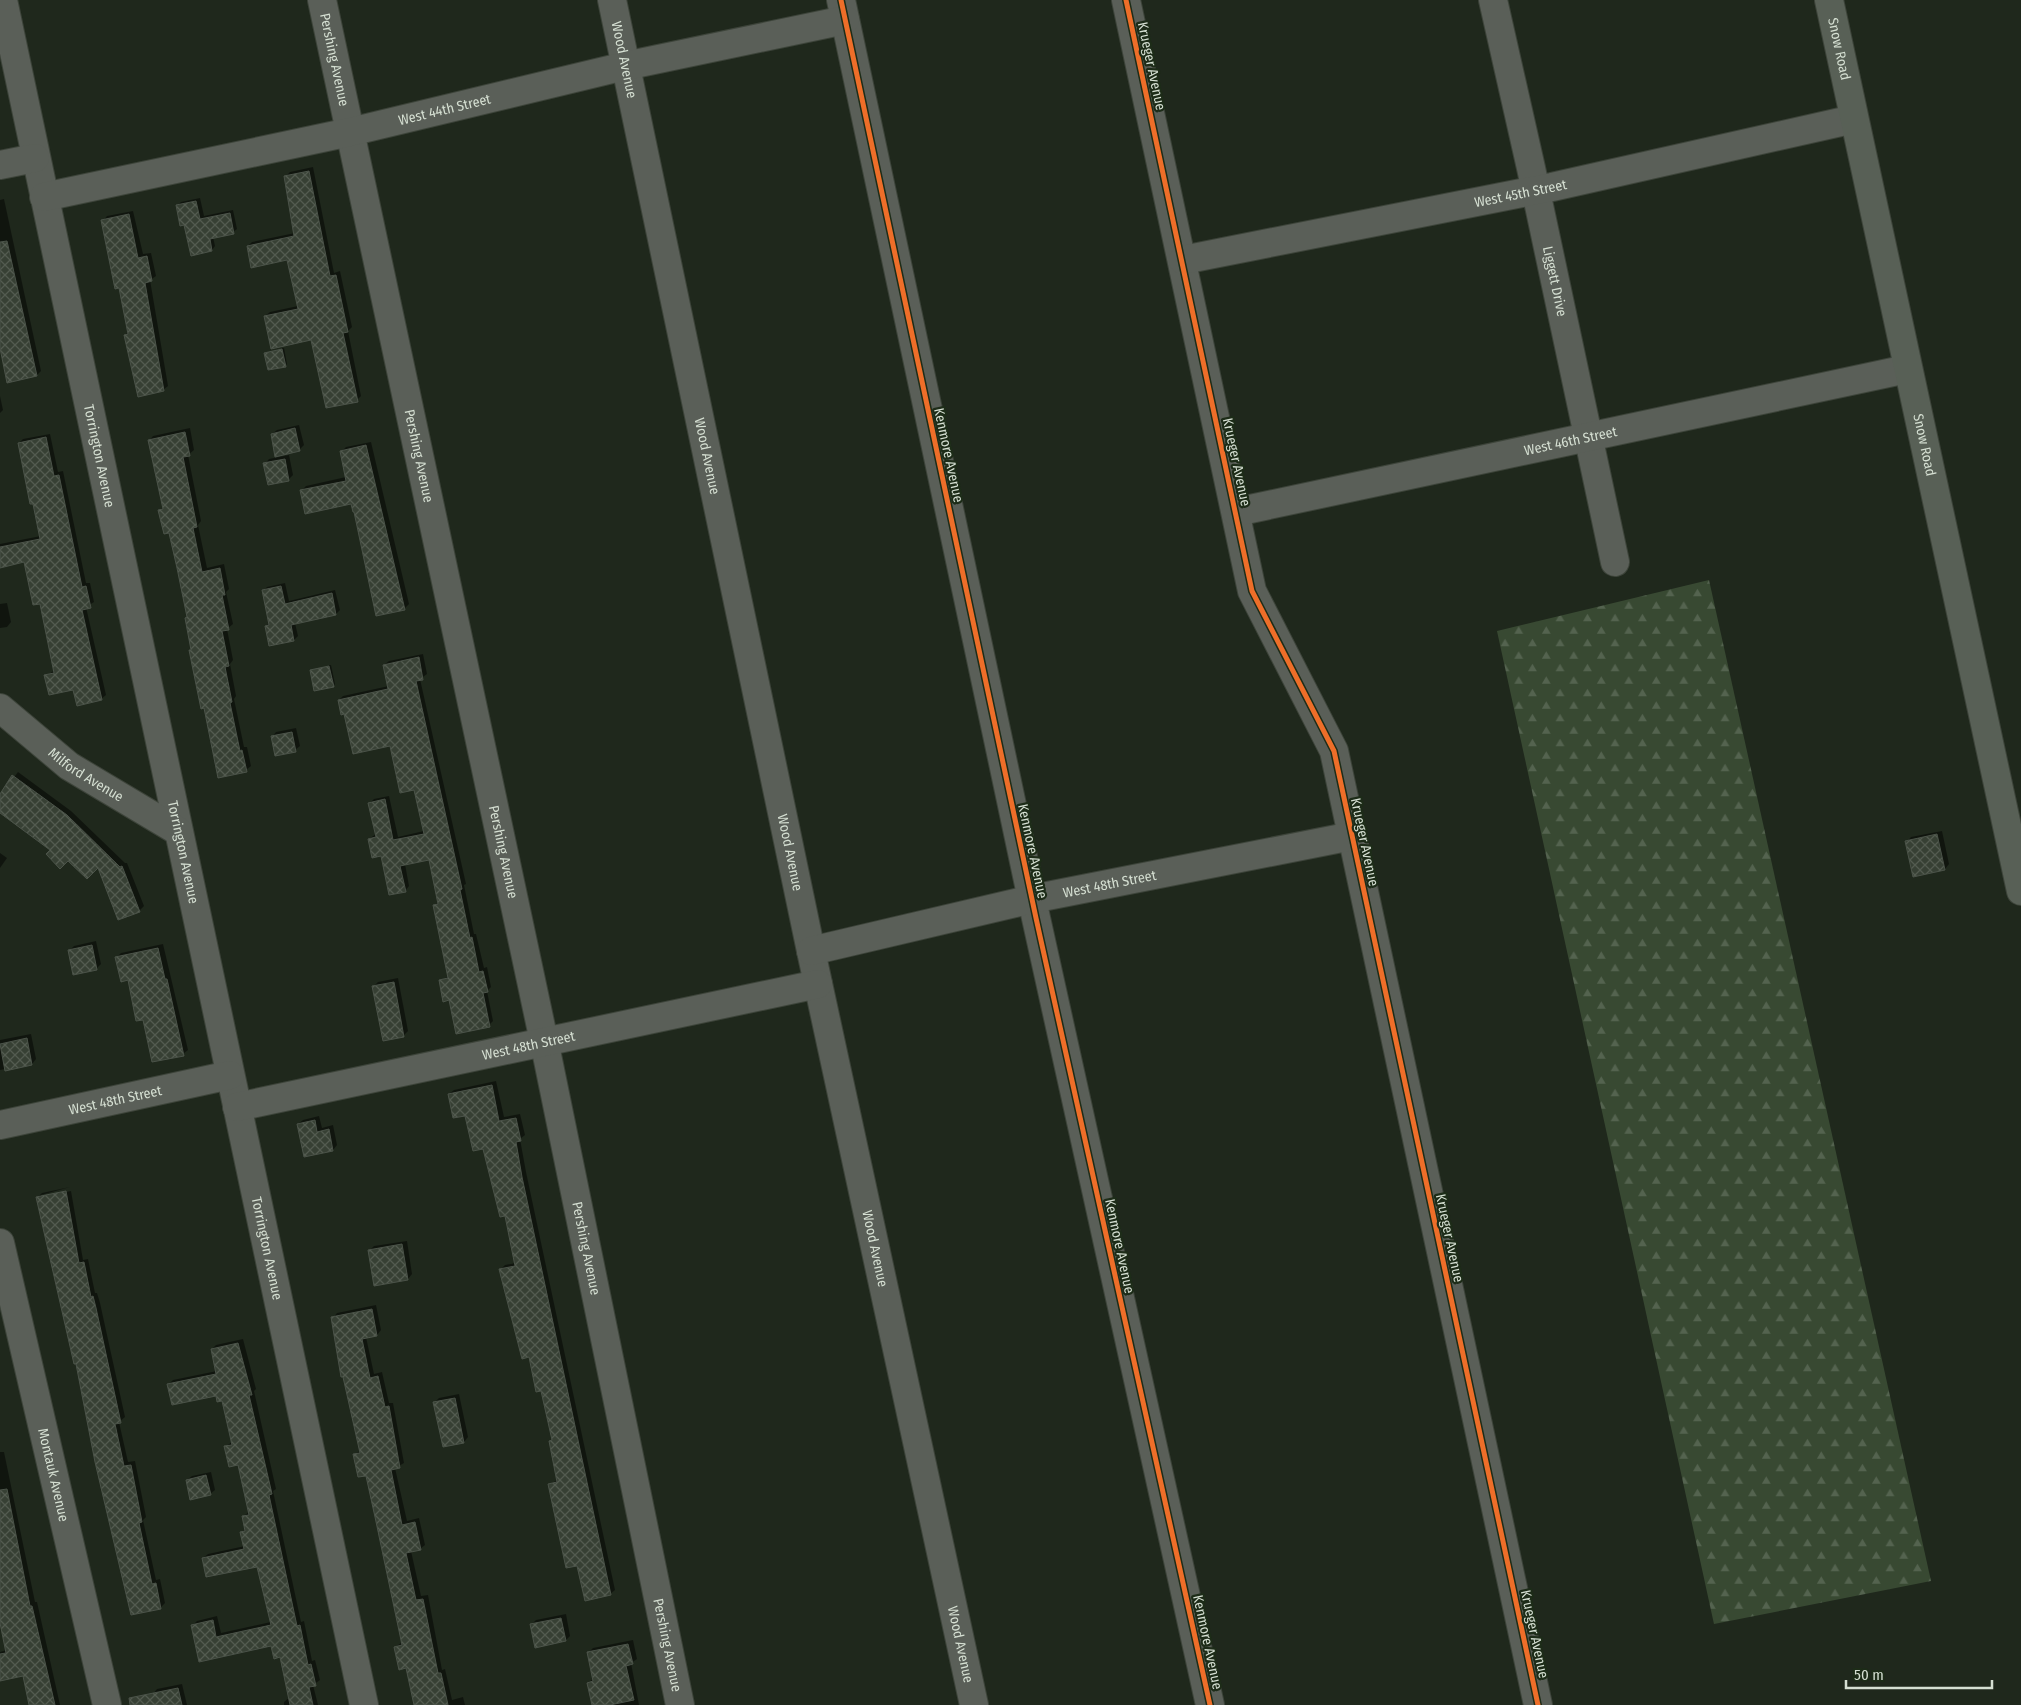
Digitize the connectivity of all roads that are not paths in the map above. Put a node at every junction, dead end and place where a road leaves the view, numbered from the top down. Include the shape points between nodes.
1 (3, 0) edge
2 (322, 0) edge
3 (612, 0) edge
4 (1126, 0) edge
5 (1493, 0) edge
6 (1829, 0) edge
7 (843, 10) edge
8 (625, 66) junction
9 (1854, 119) junction
10 (350, 132) junction
11 (35, 158) junction
12 (0, 165) edge
13 (1536, 190) junction
14 (44, 197) junction
15 (1183, 260) junction
16 (1907, 369) junction
17 (1588, 436) junction
18 (1236, 512) junction
19 (1615, 562) dead end
20 (0, 708) edge
21 (178, 831) junction
22 (1352, 836) junction
23 (2021, 891) edge
24 (1032, 900) junction
25 (811, 951) junction
26 (818, 984) junction
27 (544, 1042) junction
28 (230, 1075) junction
29 (237, 1108) junction
30 (0, 1125) edge
31 (0, 1244) edge
32 (107, 1705) edge
33 (364, 1705) edge
34 (680, 1705) edge
35 (974, 1705) edge
36 (1210, 1705) edge
37 (1538, 1705) edge

1 - 11 street, Torrington Avenue
2 - 10 street, Pershing Avenue
3 - 8 street, Wood Avenue
4 - 15 street, Krueger Avenue
5 - 13 street, Liggett Drive
6 - 9 main road, Snow Road
7 - 8 street, West 44th Street
7 - 24 street, Kenmore Avenue
8 - 10 street, West 44th Street
8 - 25 street, Wood Avenue
9 - 13 street, West 45th Street
9 - 16 main road, Snow Road
10 - 14 street, West 44th Street
10 - 27 street, Pershing Avenue
11 - 12 street
11 - 14 street, Torrington Avenue
13 - 15 street, West 45th Street
13 - 17 street, Liggett Drive
14 - 21 street, Torrington Avenue
15 - 18 street, Krueger Avenue
16 - 17 street, West 46th Street
16 - 23 main road, Snow Road
17 - 18 street, West 46th Street
17 - 19 street, Liggett Drive
18 - 22 street, Krueger Avenue via 1252,590 1334,751
20 - 21 street, Milford Avenue via 69,766
21 - 28 street, Torrington Avenue
22 - 24 street, West 48th Street
22 - 37 street, Krueger Avenue
24 - 25 street, West 48th Street
24 - 36 street, Kenmore Avenue
25 - 26 street, Wood Avenue
26 - 27 street, West 48th Street
26 - 35 street, Wood Avenue
27 - 29 street, West 48th Street
27 - 34 street, Pershing Avenue
28 - 29 street, Torrington Avenue
28 - 30 street, West 48th Street
29 - 33 street, Torrington Avenue
31 - 32 street, Montauk Avenue

